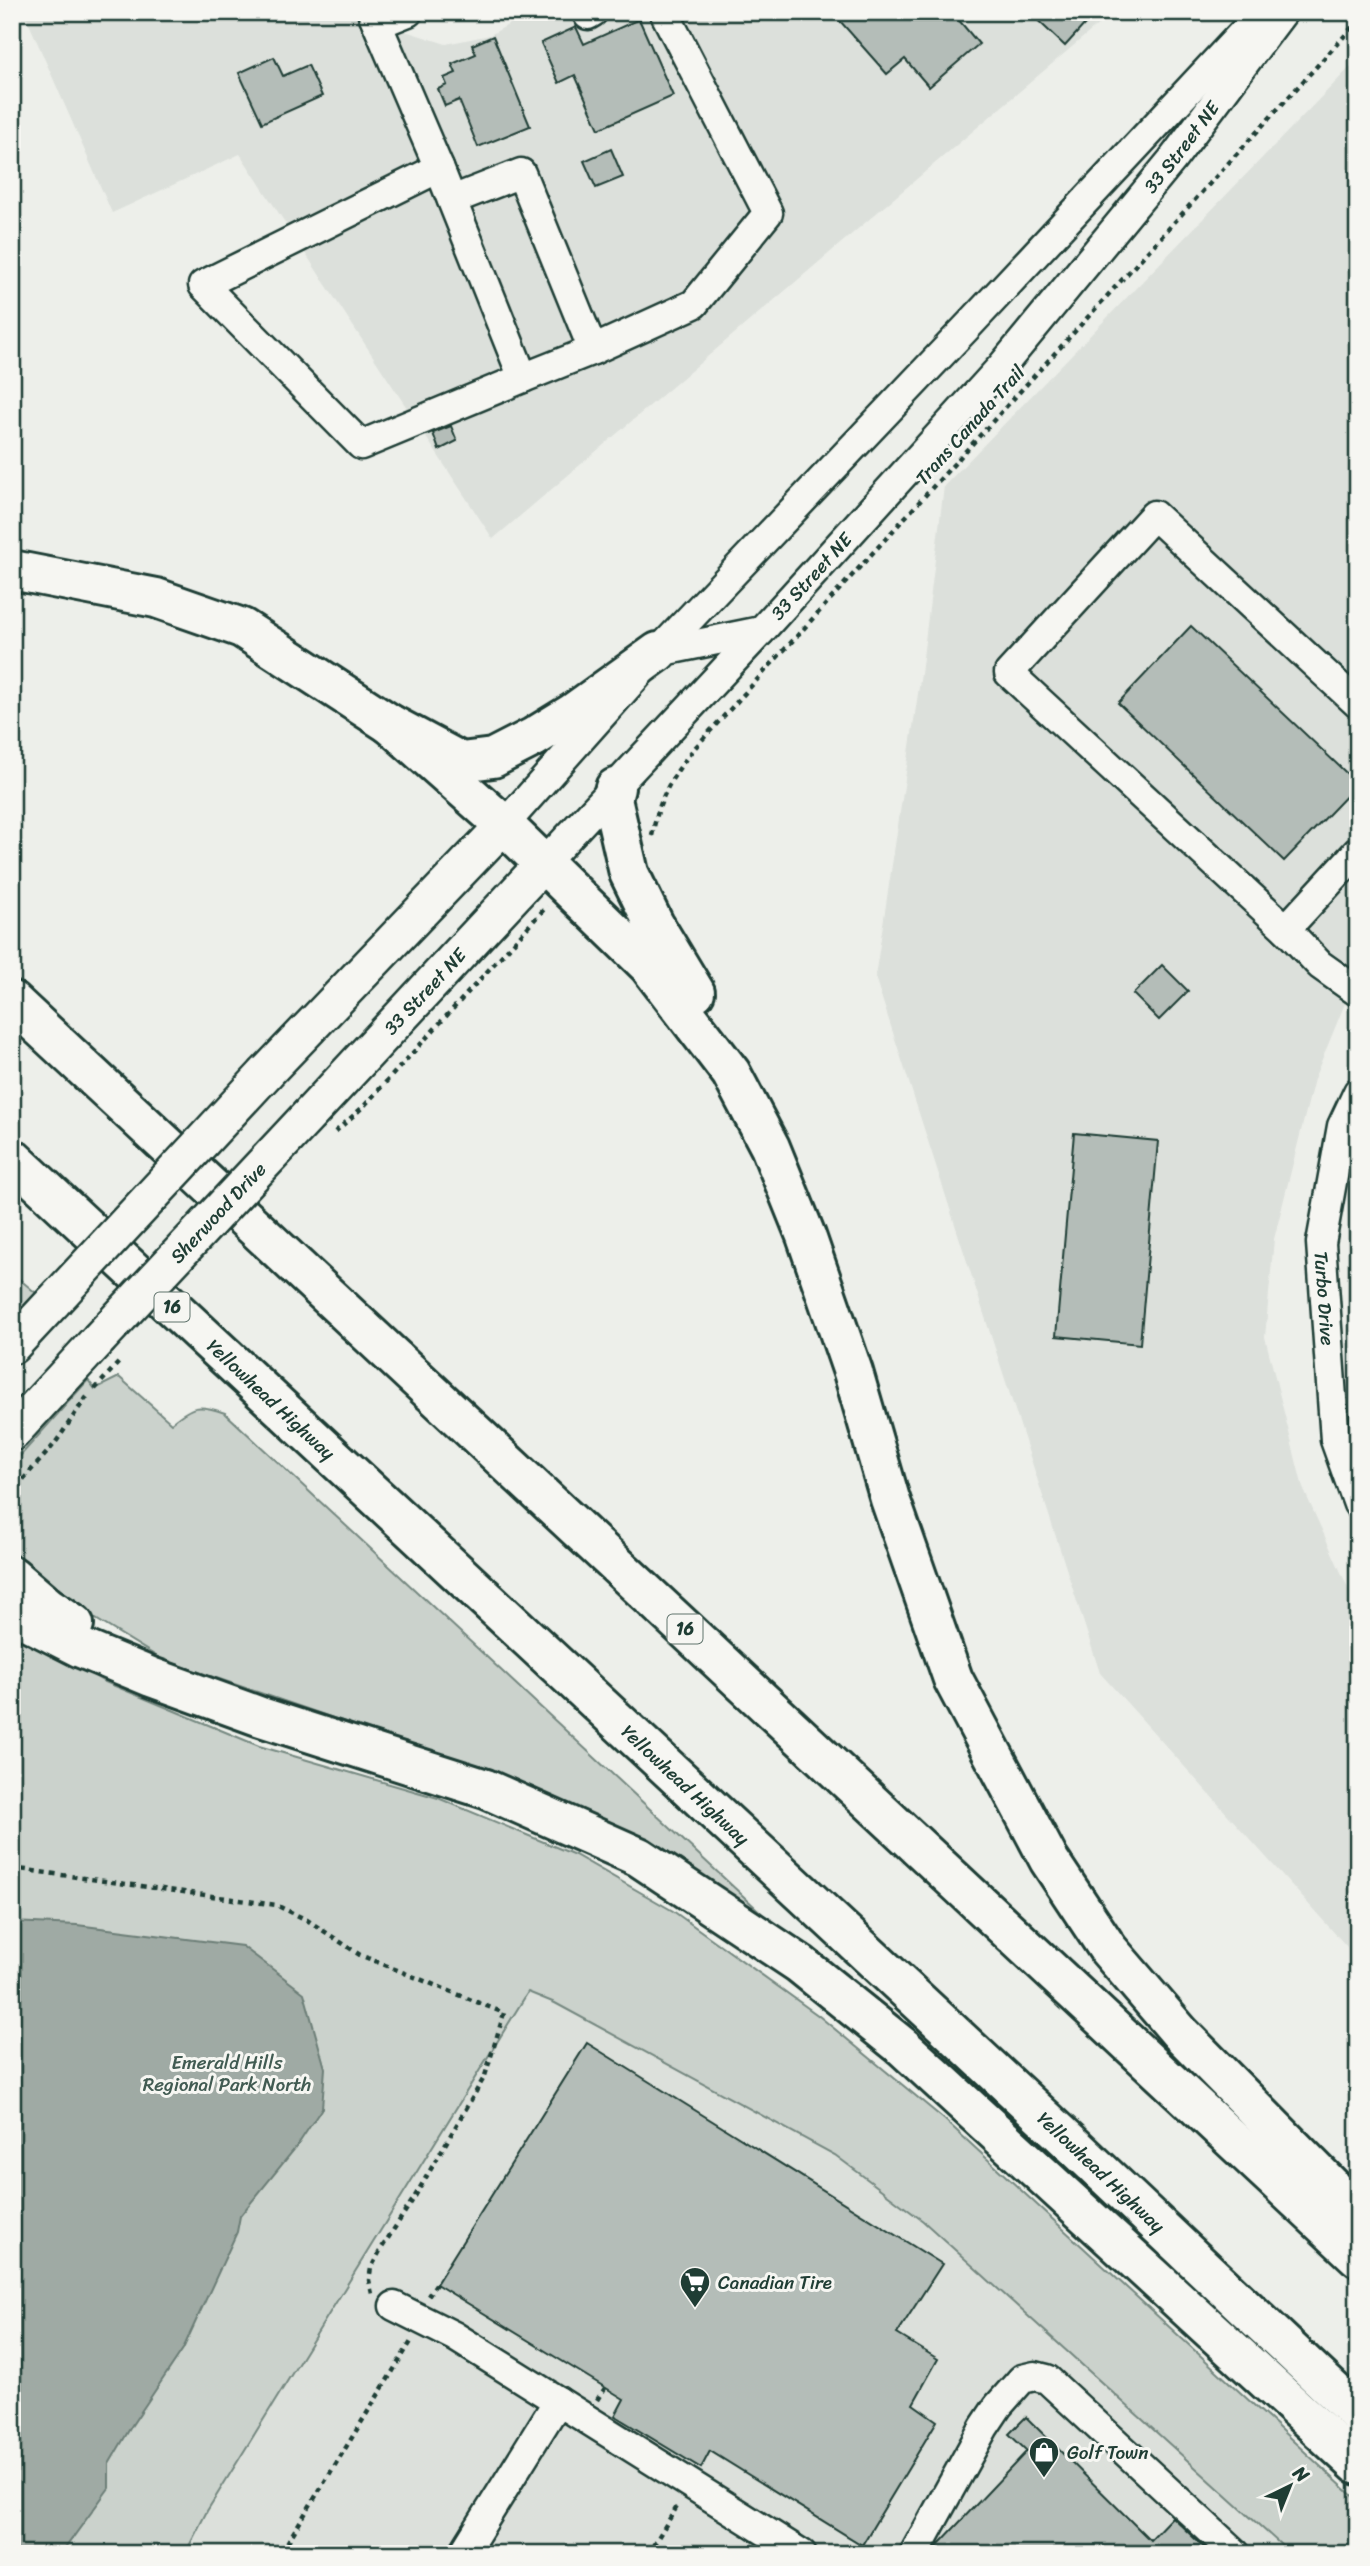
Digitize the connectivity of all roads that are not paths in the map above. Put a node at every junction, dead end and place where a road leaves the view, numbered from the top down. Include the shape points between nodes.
1 (408, 12) edge
2 (664, 12) edge
3 (1262, 12) edge
4 (1283, 12) edge
5 (375, 18) edge
6 (439, 168) junction
7 (452, 200) junction
8 (593, 350) junction
9 (523, 378) junction
10 (12, 570) edge
11 (761, 631) junction
12 (658, 652) junction
13 (1358, 704) edge
14 (390, 724) junction
15 (615, 788) junction
16 (504, 825) junction
17 (1358, 851) edge
18 (544, 863) junction
19 (1286, 929) junction
20 (1358, 992) edge
21 (12, 1001) edge
22 (731, 1073) junction
23 (1358, 1092) edge
24 (318, 1127) joint
25 (12, 1158) edge
26 (12, 1346) edge
27 (12, 1433) edge
28 (1358, 1504) edge
29 (12, 1576) edge
30 (12, 1613) edge
31 (151, 1676) junction
32 (1358, 2213) edge
33 (1358, 2257) edge
34 (394, 2306) road end
35 (558, 2401) junction
36 (1358, 2414) edge
37 (1358, 2465) edge
38 (463, 2554) edge
39 (802, 2554) edge
40 (914, 2554) edge
41 (1236, 2554) edge

1 - 5 street
2 - 8 street via 768,214 694,304
3 - 12 street, 33 Street NE
4 - 11 street, 33 Street NE via 1172,160 1002,366
5 - 6 street
6 - 7 street
6 - 9 street via 203,285 361,445
7 - 8 street via 521,173
7 - 9 street
8 - 9 street
10 - 14 highway via 156,597 242,628
11 - 12 street
11 - 15 street, 33 Street NE
12 - 14 highway via 573,713 493,758 461,762
12 - 16 street, 33 Street NE
13 - 19 street via 1154,515 1009,673
14 - 16 highway
15 - 18 street, 33 Street NE
15 - 22 highway via 612,799 629,873 654,924 724,1039
16 - 18 highway
16 - 26 main road, 33 Street NE, bridge
17 - 19 street
18 - 22 highway via 649,966
18 - 24 main road, 33 Street NE
19 - 20 street via 1320,965
21 - 33 highway, 16
22 - 32 highway via 770,1147 806,1236 953,1679 1049,1860 1108,1949 1164,2014
23 - 28 street, Turbo Drive via 1342,1126 1321,1243 1335,1440
24 - 27 main road, Sherwood Drive, bridge via 98,1340
25 - 36 highway, Yellowhead Highway / 16
29 - 31 highway via 47,1606
30 - 31 highway
31 - 37 highway via 261,1717 486,1789 639,1857 800,1964 904,2047
34 - 35 street via 454,2336
35 - 38 street
35 - 39 street
40 - 41 street via 984,2427 1022,2379 1035,2376 1047,2379

